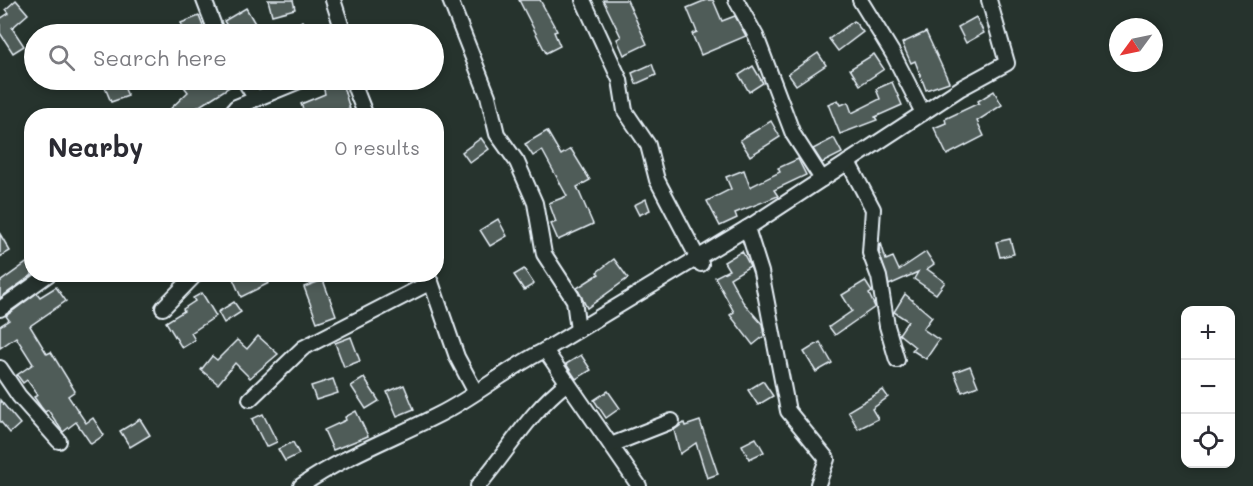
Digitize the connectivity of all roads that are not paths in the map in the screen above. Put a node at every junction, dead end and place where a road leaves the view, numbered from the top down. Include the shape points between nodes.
1 (204, 0) edge
2 (333, 0) edge
3 (450, 0) edge
4 (583, 0) edge
5 (736, 0) edge
6 (860, 0) edge
7 (989, 0) edge
8 (213, 24) edge
9 (341, 24) edge
10 (250, 90) edge
11 (278, 90) edge
12 (356, 90) edge
13 (256, 99) junction
14 (235, 108) edge
15 (363, 108) edge
16 (923, 113) junction
17 (848, 162) junction
18 (822, 179) junction
19 (747, 228) junction
20 (699, 261) junction
21 (38, 282) edge
22 (188, 282) edge
23 (422, 282) edge
24 (430, 282) edge
25 (163, 308) dead end
26 (0, 309) edge
27 (578, 330) junction
28 (545, 350) junction
29 (897, 360) dead end
30 (0, 368) edge
31 (567, 383) junction
32 (475, 391) junction
33 (250, 399) dead end
34 (672, 421) dead end
35 (59, 441) dead end
36 (611, 445) junction
37 (818, 484) edge
38 (301, 486) edge
39 (478, 486) edge
40 (639, 486) edge

1 - 8 street
2 - 9 street
3 - 27 street via 488,96 497,134 517,162 535,203 544,254 574,300
4 - 20 street via 620,80 625,111 648,145 657,180
5 - 18 street via 756,36 793,134
6 - 16 street
7 - 16 street via 1007,63
10 - 13 street
11 - 13 street
12 - 15 street
13 - 14 street
16 - 17 street
17 - 18 street
17 - 29 street via 873,209 870,253
18 - 19 street
19 - 20 street
19 - 37 street via 761,272 788,411 827,459
20 - 27 street
21 - 26 street
22 - 25 street
23 - 33 street via 303,348
24 - 32 street via 457,357
27 - 28 street
28 - 31 street
28 - 32 street
30 - 35 street
31 - 36 street
31 - 39 street via 522,428
32 - 38 street via 442,413 326,469
34 - 36 street
36 - 40 street

